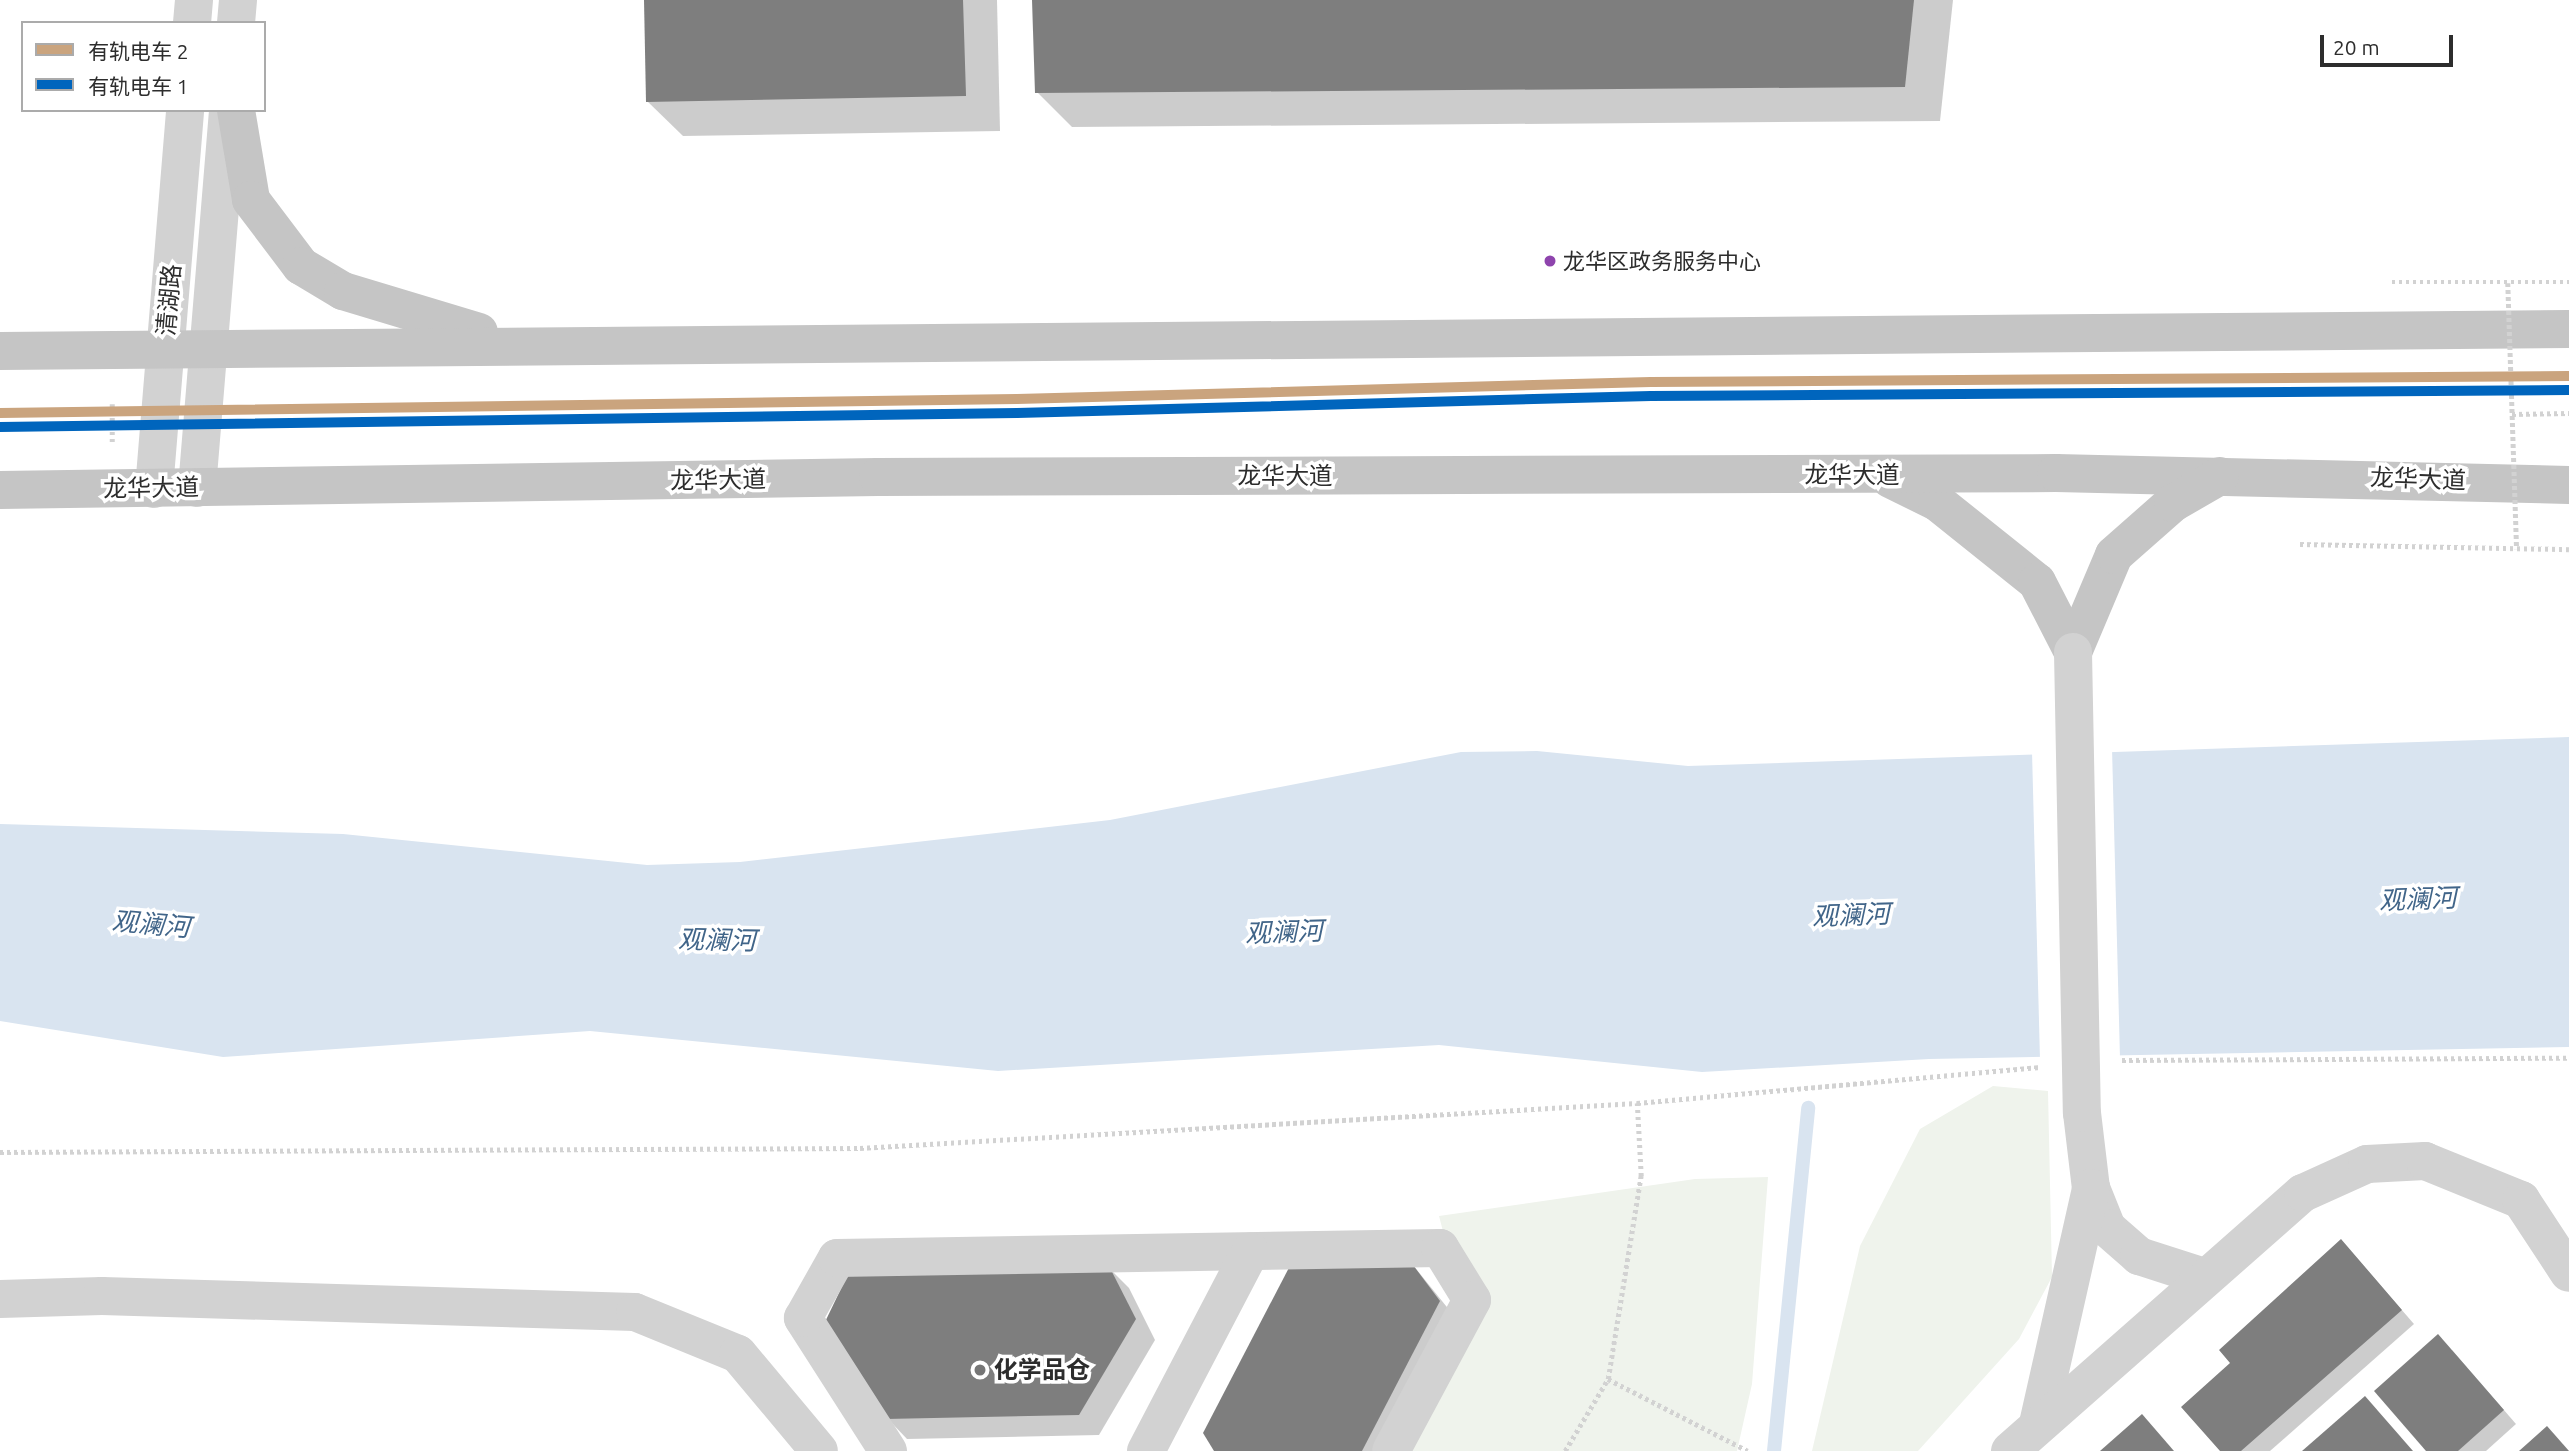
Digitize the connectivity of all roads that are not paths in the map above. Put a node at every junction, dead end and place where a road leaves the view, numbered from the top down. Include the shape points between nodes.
1 (194, 0) edge
2 (238, 0) edge
3 (192, 21) edge
4 (236, 21) edge
5 (185, 112) edge
6 (228, 112) edge
7 (236, 112) edge
8 (2569, 328) edge
9 (525, 345) junction
10 (207, 348) junction
11 (164, 349) junction
12 (0, 351) edge
13 (2224, 474) junction
14 (1875, 475) junction
15 (2569, 485) edge
16 (197, 488) junction
17 (154, 489) junction
18 (0, 490) edge
19 (2073, 652) junction
20 (2091, 1188) junction
21 (1250, 1252) junction
22 (2569, 1273) edge
23 (2204, 1278) junction
24 (0, 1299) edge
25 (2038, 1424) junction
26 (819, 1451) edge
27 (888, 1451) edge
28 (1146, 1451) edge
29 (1391, 1451) edge
30 (2010, 1451) edge

1 - 3 street
2 - 4 street
5 - 11 street, 清湖路
6 - 10 street, 清湖路
7 - 9 main road via 251,200 301,266 343,291
8 - 9 main road
9 - 10 main road
10 - 11 main road
10 - 16 street, 清湖路
11 - 12 main road
11 - 17 street, 清湖路
13 - 14 main road, 龙华大道
13 - 15 main road, 龙华大道
13 - 19 main road via 2173,503 2113,555
14 - 16 main road, 龙华大道 via 877,477
14 - 19 main road via 1937,502 2014,560 2051,603
16 - 17 main road, 龙华大道
17 - 18 main road, 龙华大道
19 - 20 street, bridge via 2082,1113
20 - 23 street via 2107,1228 2139,1256
20 - 25 street
21 - 27 street via 837,1258 803,1318
21 - 28 street
21 - 29 street via 1440,1248 1472,1300
22 - 23 street via 2521,1200 2425,1161 2367,1164 2303,1193
23 - 25 street
24 - 26 street via 102,1296 635,1312 738,1354
25 - 30 street

